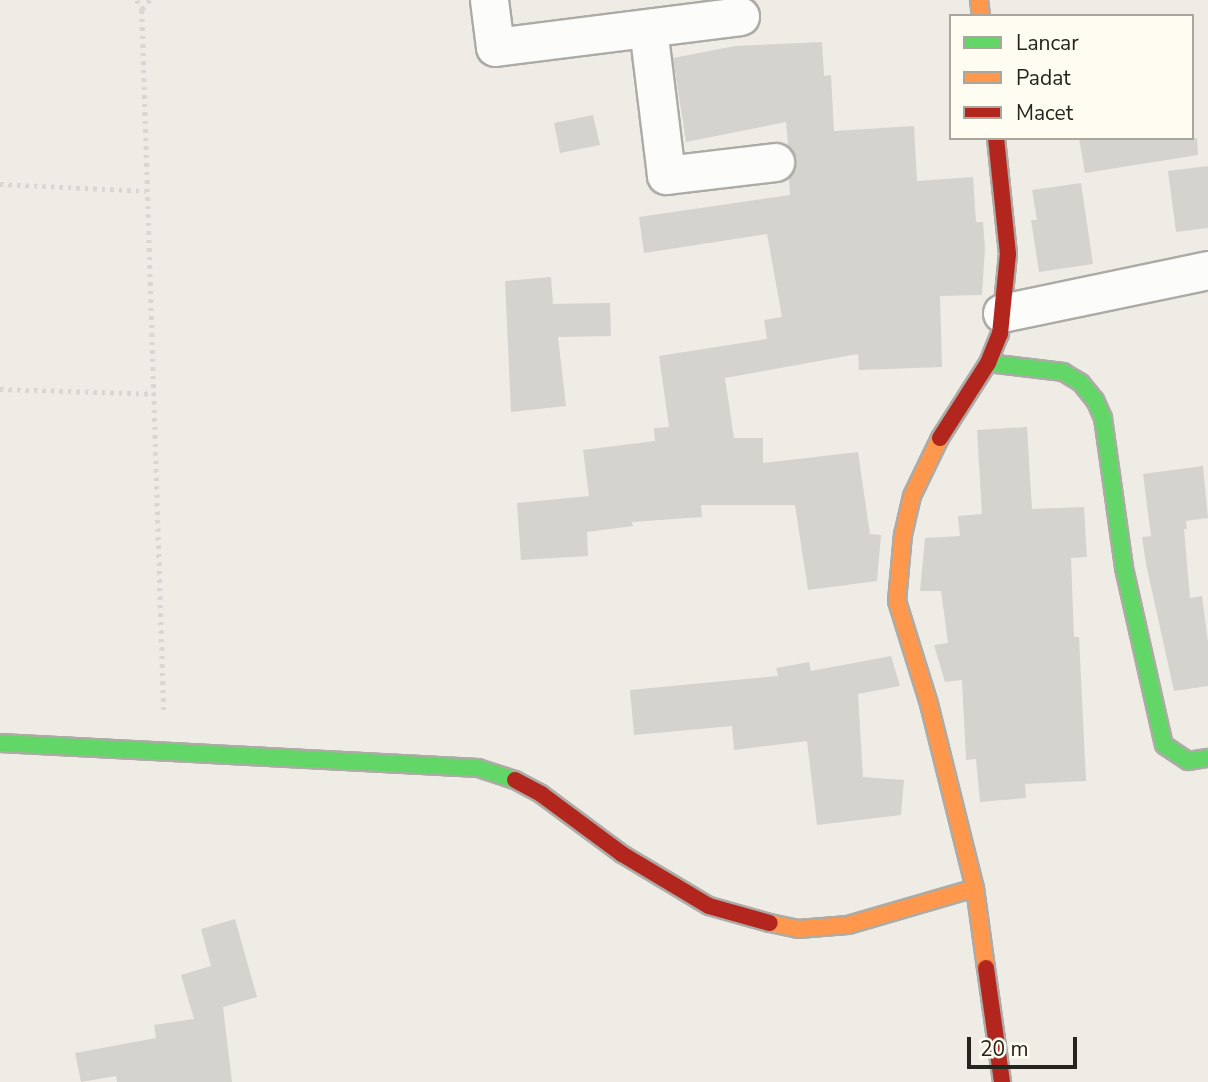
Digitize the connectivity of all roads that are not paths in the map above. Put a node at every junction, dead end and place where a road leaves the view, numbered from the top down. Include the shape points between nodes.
1 (489, 0) edge
2 (740, 16) dead end
3 (648, 28) junction
4 (996, 140) edge
5 (775, 162) dead end
6 (1208, 270) edge
7 (1002, 313) junction
8 (988, 363) junction
9 (0, 743) edge
10 (1208, 758) edge
11 (975, 888) junction
12 (1002, 1082) edge

1 - 3 street via 495,47
2 - 3 street
3 - 5 street via 666,175
4 - 7 street via 1008,254
6 - 7 street
7 - 8 street via 1000,334
8 - 10 street via 1063,372 1096,400 1104,418 1124,568 1164,745 1188,761
8 - 11 street via 930,455 912,495 897,601 929,704
9 - 11 street via 441,764 498,773 541,794 670,885 709,905 798,929 848,925
11 - 12 street

